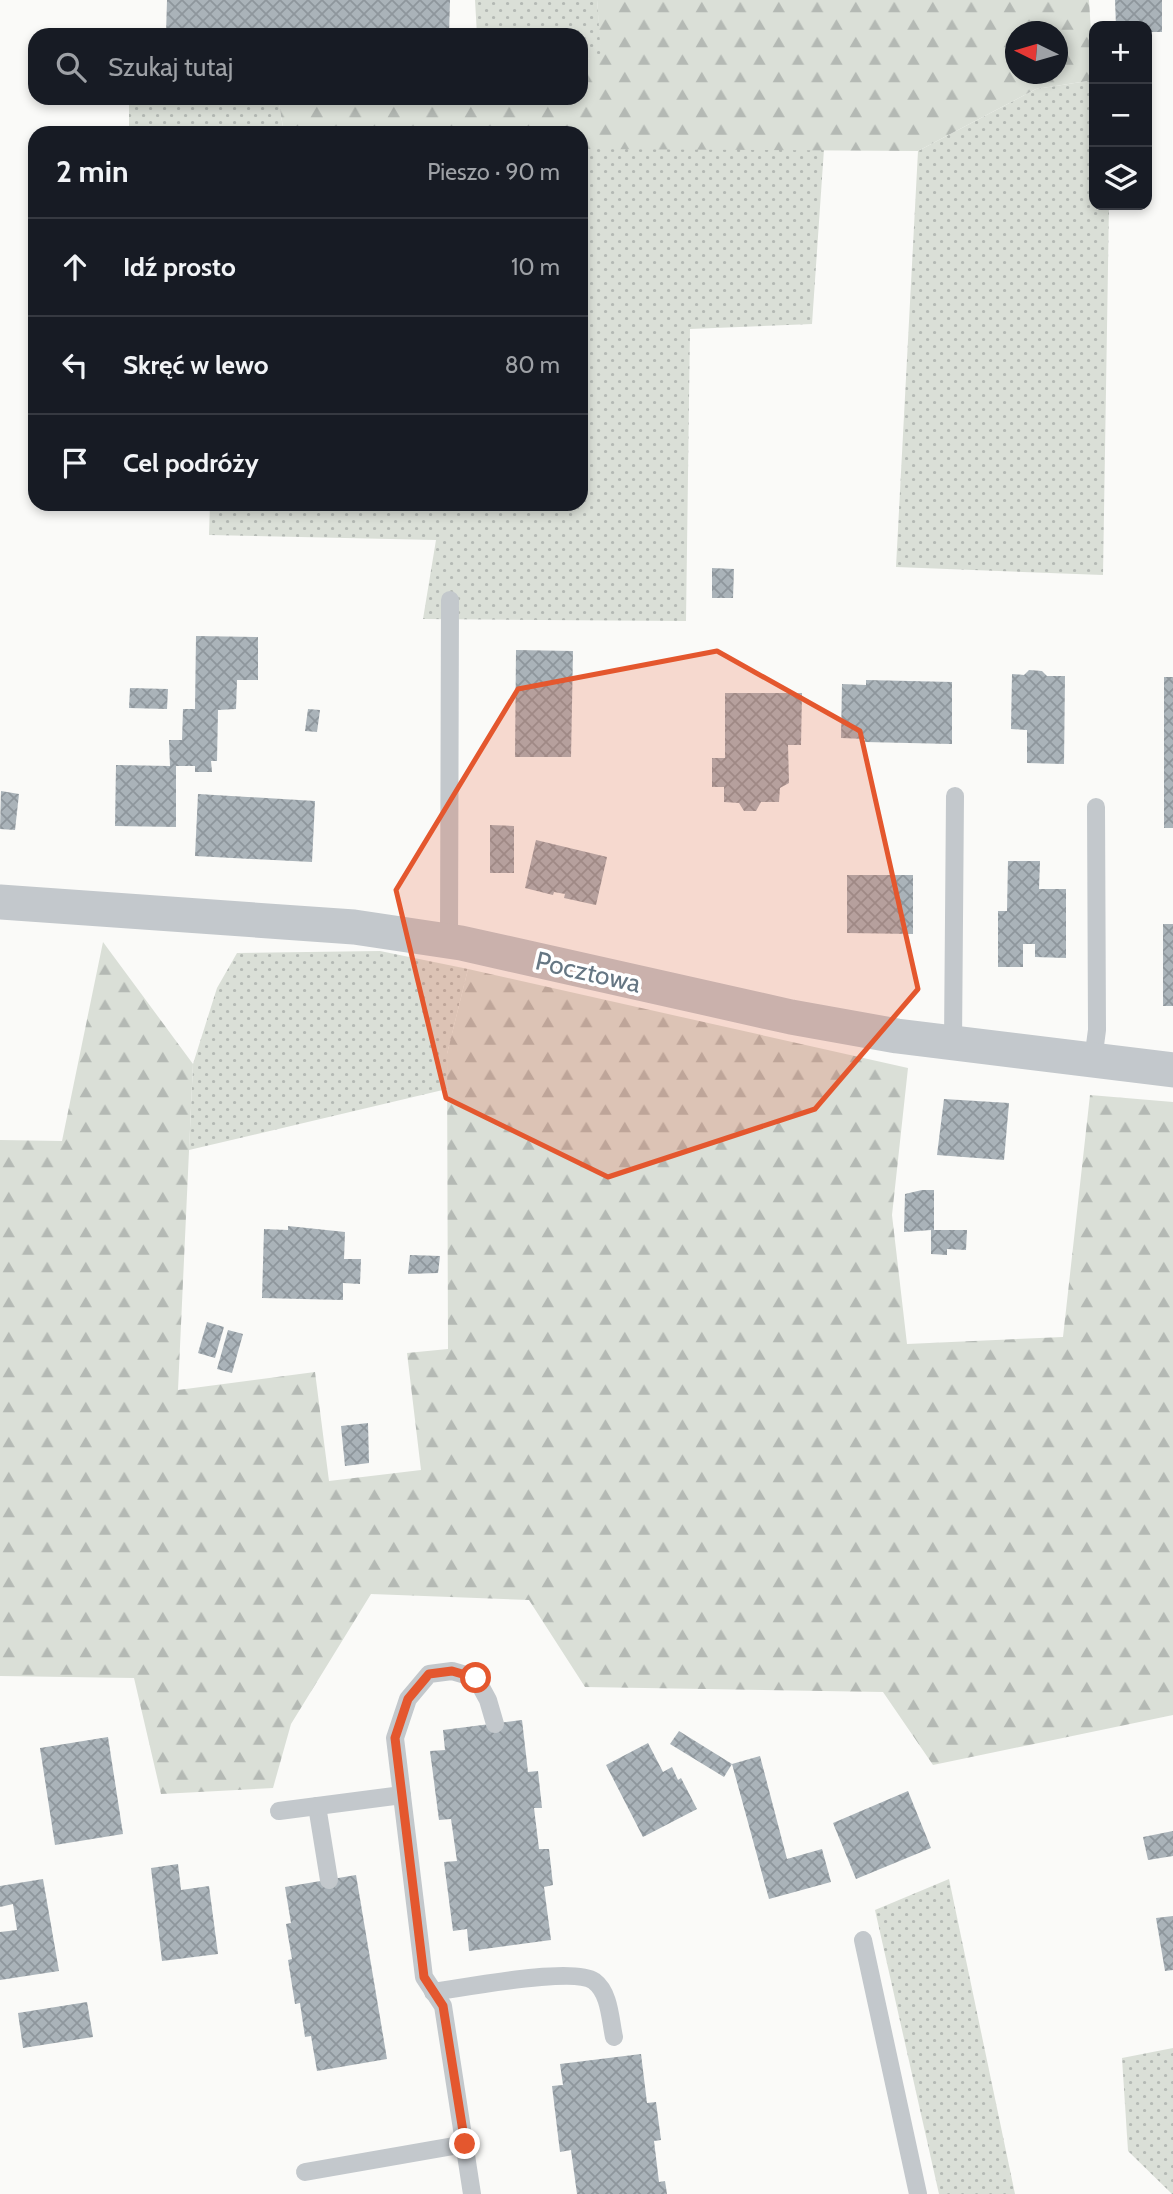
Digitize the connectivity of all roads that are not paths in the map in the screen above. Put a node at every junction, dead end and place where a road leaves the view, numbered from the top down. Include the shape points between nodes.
1 (450, 600) dead end
2 (955, 796) dead end
3 (1096, 807) dead end
4 (0, 902) edge
5 (449, 941) junction
6 (953, 1043) junction
7 (1093, 1060) junction
8 (1173, 1070) edge
9 (495, 1724) dead end
10 (402, 1795) junction
11 (317, 1806) junction
12 (279, 1811) dead end
13 (329, 1880) dead end
14 (863, 1940) dead end
15 (433, 1992) junction
16 (614, 2036) dead end
17 (465, 2144) junction
18 (305, 2172) dead end
19 (472, 2194) edge
20 (918, 2194) edge

1 - 5 lane
2 - 6 lane
3 - 7 lane via 1097,1030
4 - 5 street, Pocztowa via 354,927
5 - 6 street, Pocztowa via 791,1017
6 - 7 street, Pocztowa
7 - 8 street, Pocztowa
9 - 10 lane via 476,1678 452,1671 429,1674 408,1699 395,1738
10 - 11 lane
10 - 15 lane via 424,1977
11 - 12 lane
11 - 13 lane
14 - 20 lane
15 - 16 lane via 570,1974 594,1981 607,2000
15 - 17 lane via 443,2006
17 - 18 lane
17 - 19 lane

